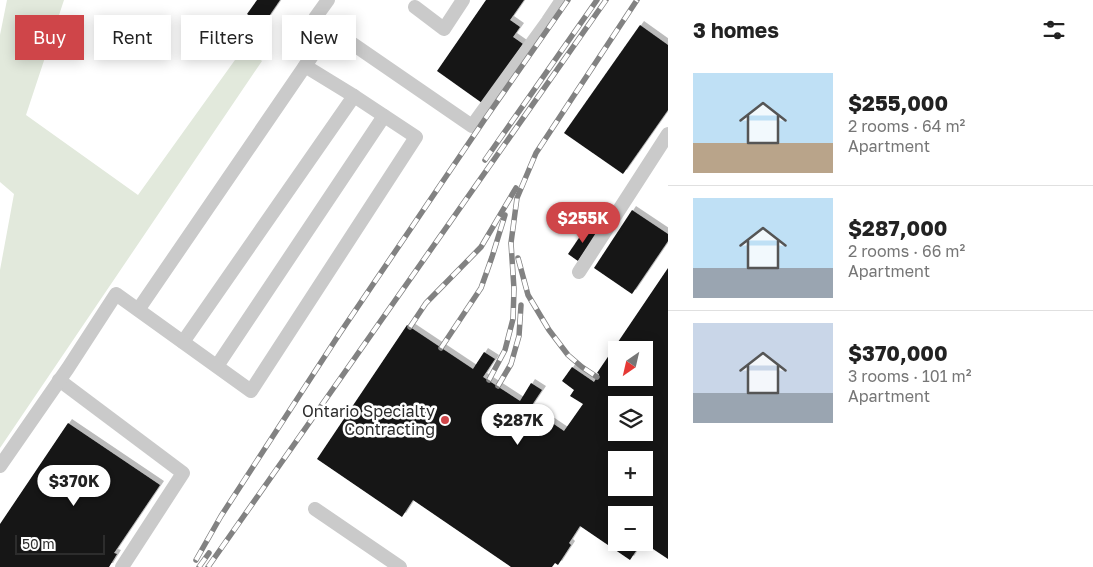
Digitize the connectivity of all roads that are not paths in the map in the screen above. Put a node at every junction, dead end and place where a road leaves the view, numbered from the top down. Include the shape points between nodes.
1 (328, 0) edge
2 (463, 0) edge
3 (562, 0) edge
4 (413, 2) edge
5 (317, 15) edge
6 (356, 45) edge
7 (309, 60) edge
8 (305, 66) junction
9 (354, 96) junction
10 (384, 116) junction
11 (668, 134) edge
12 (579, 272) dead end
13 (138, 310) junction
14 (183, 342) junction
15 (217, 366) junction
16 (59, 380) junction
17 (0, 466) edge
18 (315, 509) dead end
19 (122, 567) edge
20 (400, 567) edge

1 - 5 lane
2 - 4 lane via 444,29
3 - 6 lane via 472,126
7 - 8 lane
8 - 9 lane
8 - 13 lane
9 - 10 lane
9 - 14 lane
10 - 15 lane
10 - 15 lane via 416,137 251,390
11 - 12 lane
13 - 14 lane
13 - 16 lane via 116,294
14 - 15 lane
16 - 17 lane
16 - 19 lane via 183,473
18 - 20 lane

